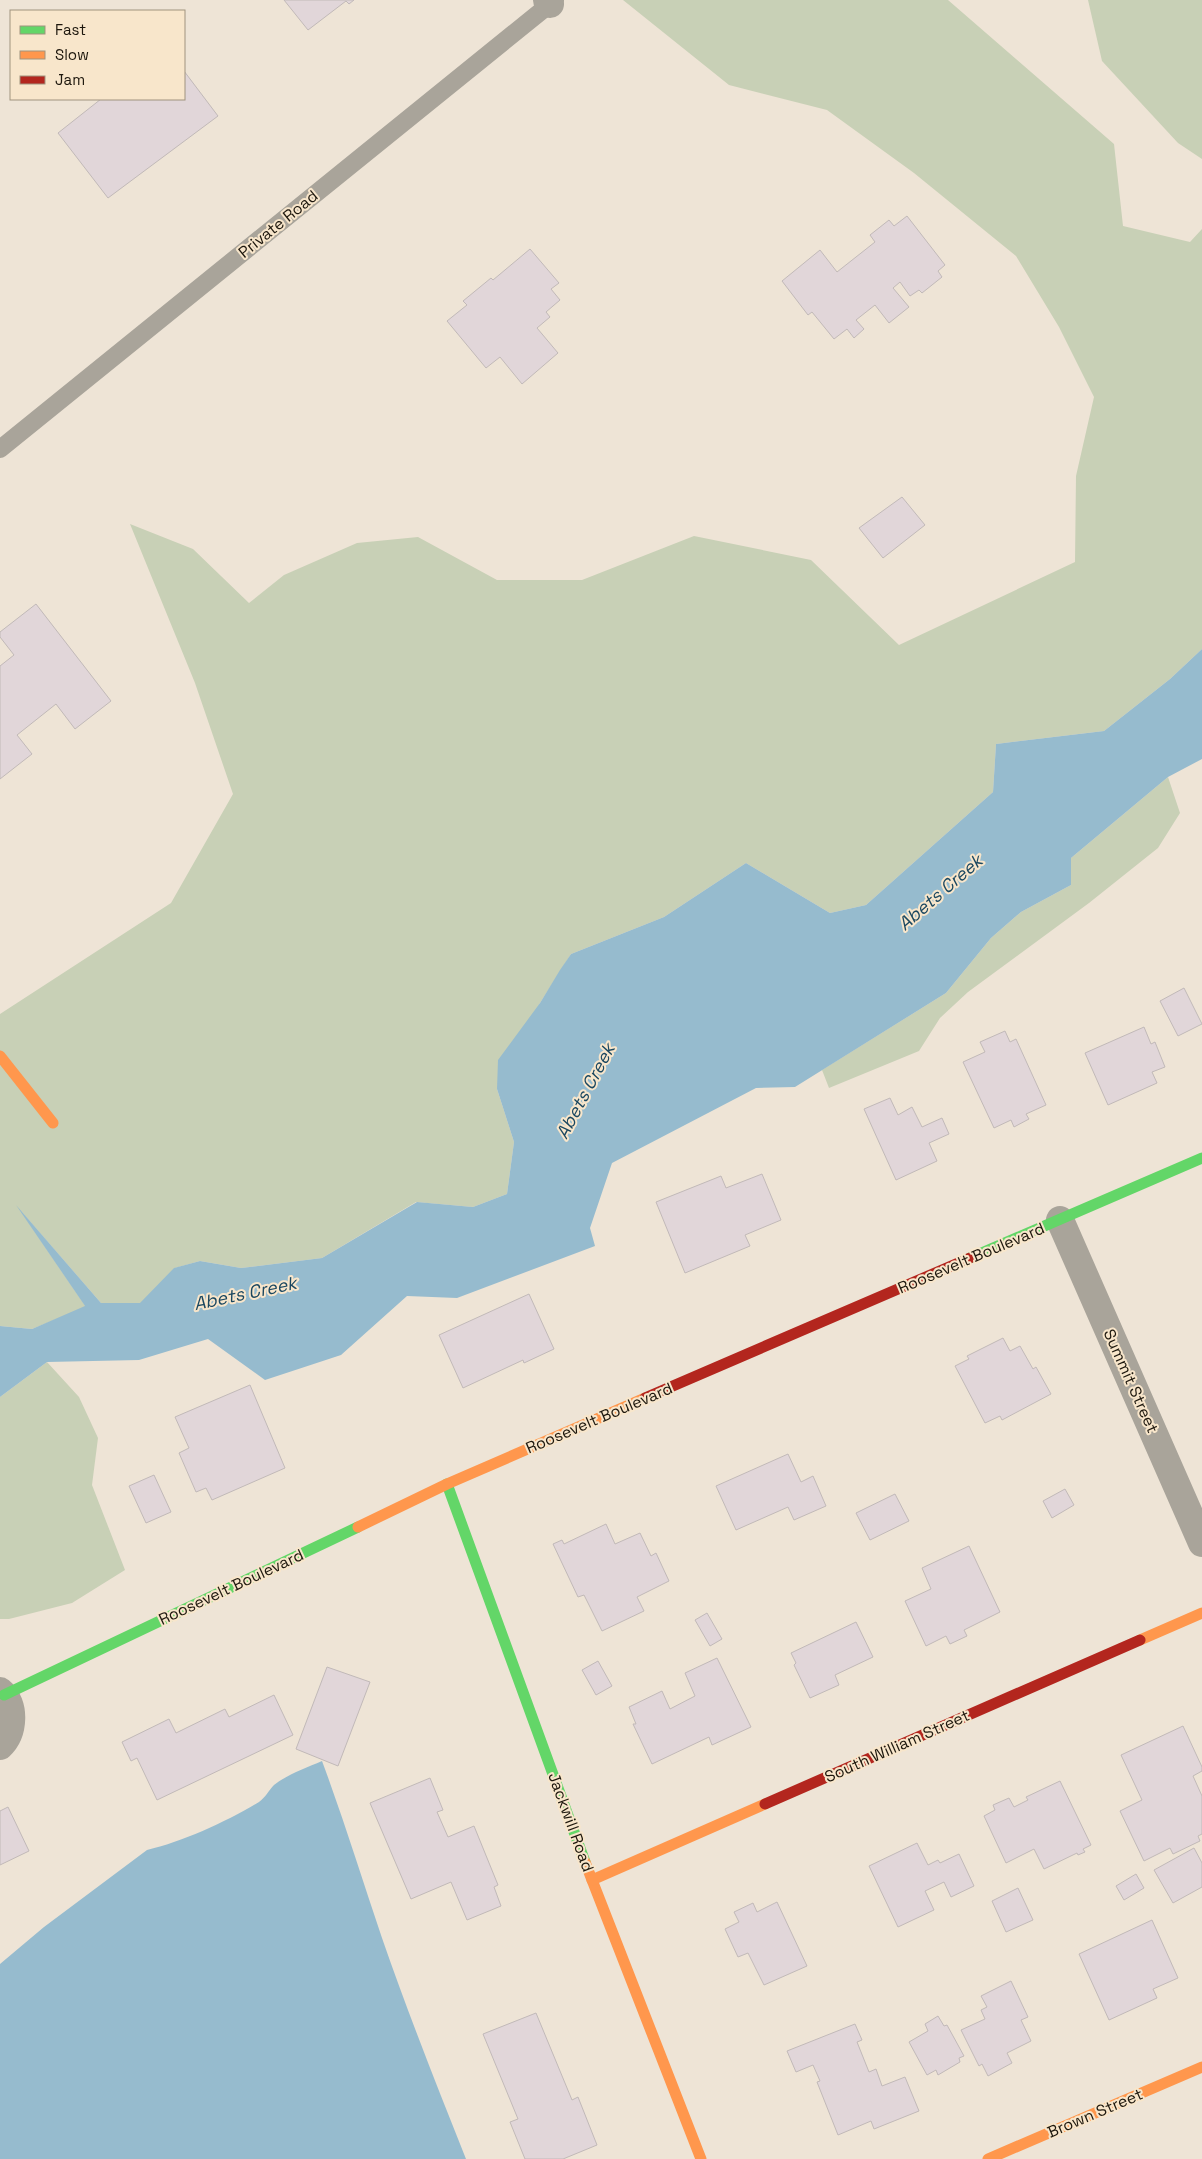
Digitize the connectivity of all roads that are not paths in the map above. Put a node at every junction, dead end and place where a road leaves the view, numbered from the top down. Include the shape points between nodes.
1 (550, 1) edge
2 (0, 449) edge
3 (0, 1056) edge
4 (53, 1123) dead end
5 (1202, 1158) edge
6 (1060, 1220) junction
7 (447, 1484) junction
8 (1202, 1543) edge
9 (1202, 1613) edge
10 (2, 1693) edge
11 (0, 1746) edge
12 (592, 1880) junction
13 (1202, 2067) edge
14 (701, 2159) edge
15 (988, 2159) edge

1 - 2 lane, Private Road
3 - 4 street
5 - 6 street, Roosevelt Boulevard
6 - 7 street, Roosevelt Boulevard
6 - 8 street, Summit Street
7 - 10 street, Roosevelt Boulevard
7 - 12 street, Jackwill Road
9 - 12 street, South William Street
10 - 11 street, Roosevelt Boulevard via 11,1710 11,1726
12 - 14 street, Jackwill Road
13 - 15 street, Brown Street

